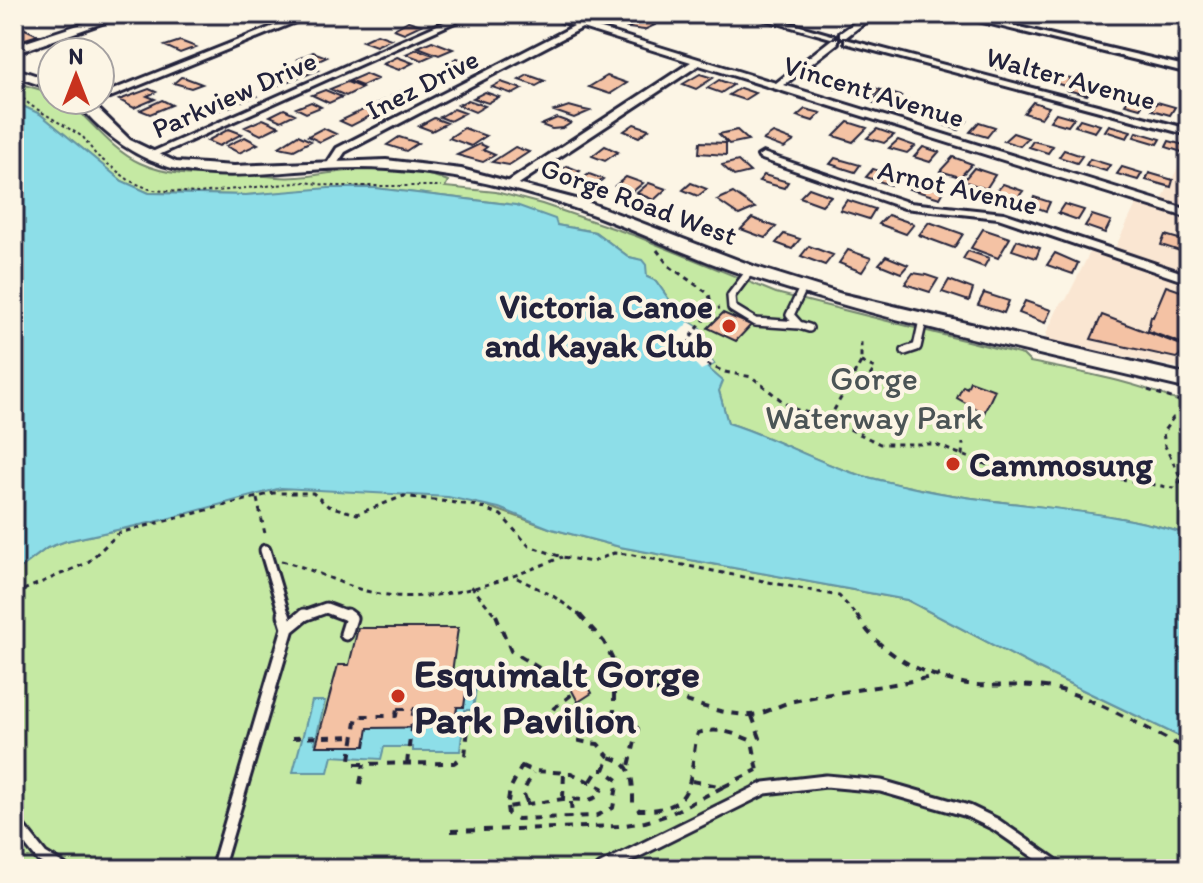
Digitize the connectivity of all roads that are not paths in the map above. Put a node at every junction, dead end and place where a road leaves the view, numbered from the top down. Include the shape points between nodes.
1 (123, 14) edge
2 (311, 14) edge
3 (469, 14) edge
4 (545, 14) edge
5 (749, 14) edge
6 (872, 14) edge
7 (954, 14) edge
8 (1167, 14) edge
9 (1189, 19) edge
10 (581, 25) junction
11 (839, 38) junction
12 (14, 50) edge
13 (697, 62) junction
14 (1189, 70) edge
15 (14, 72) edge
16 (36, 80) edge
17 (777, 86) junction
18 (116, 90) edge
19 (104, 116) edge
20 (1189, 132) edge
21 (148, 156) junction
22 (763, 156) dead end
23 (331, 165) junction
24 (510, 185) junction
25 (1189, 214) edge
26 (750, 271) junction
27 (1189, 279) edge
28 (803, 288) junction
29 (923, 320) junction
30 (799, 325) junction
31 (809, 328) dead end
32 (905, 351) dead end
33 (1091, 359) junction
34 (1189, 382) edge
35 (1189, 396) edge
36 (265, 550) road end
37 (288, 628) junction
38 (346, 634) dead end
39 (14, 822) edge
40 (62, 869) edge
41 (217, 869) edge
42 (602, 869) edge
43 (1060, 869) edge

1 - 12 main road
2 - 18 street
3 - 21 street, Parkview Drive
4 - 10 street, Vincent Avenue
5 - 11 street, Walter Avenue
6 - 11 street
7 - 14 street
8 - 9 street
10 - 13 street, Vincent Avenue
10 - 23 street, Inez Drive via 341,150
11 - 17 street
11 - 20 street, Walter Avenue
13 - 17 street, Vincent Avenue
13 - 24 street
15 - 16 main road
17 - 25 street, Vincent Avenue
19 - 21 main road, Gorge Road West via 125,143
21 - 23 main road, Gorge Road West via 174,166 218,170
22 - 27 street, Arnot Avenue via 908,206 1000,215
23 - 24 main road, Gorge Road West via 437,169
24 - 26 main road, Gorge Road West via 581,205
26 - 28 main road, Gorge Road West
26 - 30 lane via 731,296 732,308 755,322
28 - 29 main road, Gorge Road West
28 - 30 lane via 790,315
29 - 32 lane via 917,347
29 - 33 main road, Gorge Road West
30 - 31 lane
33 - 34 main road, Gorge Road West
33 - 35 main road
36 - 37 lane
37 - 38 lane via 304,612 322,608 343,611 351,618
37 - 41 lane
39 - 40 lane via 42,857
42 - 43 lane via 765,788 852,782 968,811

